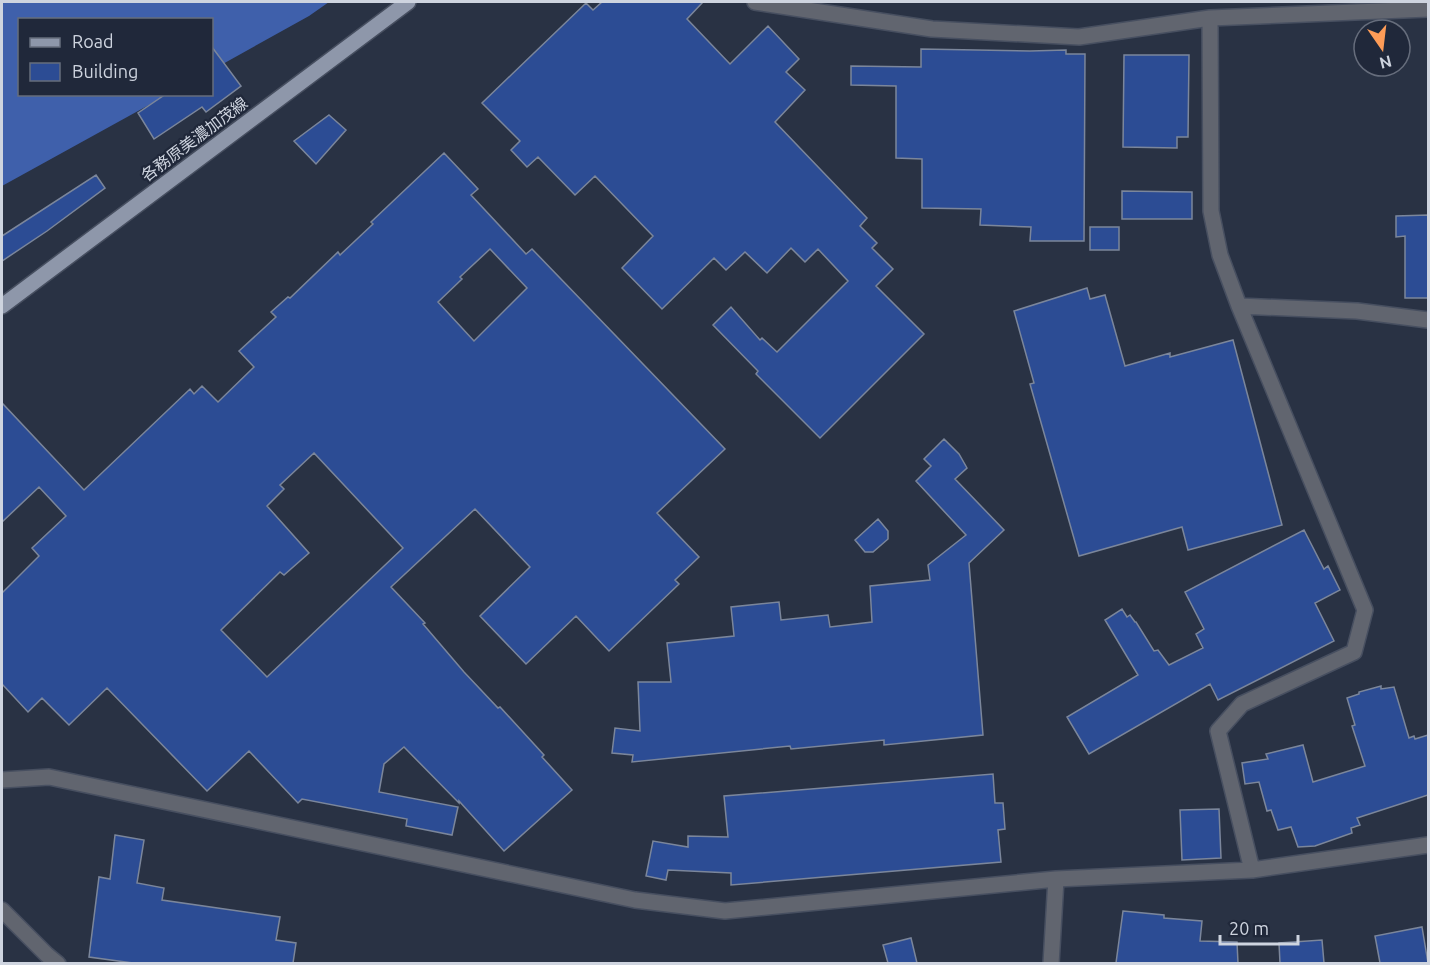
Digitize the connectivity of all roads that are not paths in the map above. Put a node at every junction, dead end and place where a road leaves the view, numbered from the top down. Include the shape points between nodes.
1 (408, 2) edge
2 (755, 2) edge
3 (1428, 9) edge
4 (1210, 18) junction
5 (2, 306) edge
6 (1239, 306) junction
7 (1428, 320) edge
8 (3, 781) edge
9 (1428, 845) edge
10 (1252, 870) junction
11 (1056, 879) junction
12 (2, 910) edge
13 (58, 963) edge
14 (1050, 963) edge

1 - 5 main road, 各務原美濃加茂線
2 - 4 street via 932,29 1078,37
3 - 4 street
4 - 6 street via 1211,211 1220,255
6 - 7 street via 1357,311
6 - 10 street via 1365,610 1354,652 1242,704 1218,730
8 - 11 street via 49,777 636,900 725,911
9 - 10 street
10 - 11 street
11 - 14 street
12 - 13 street

